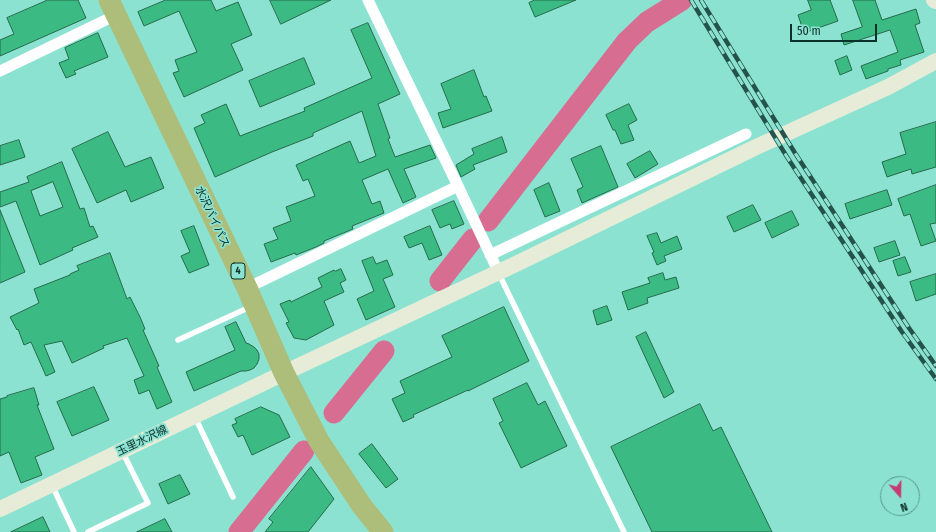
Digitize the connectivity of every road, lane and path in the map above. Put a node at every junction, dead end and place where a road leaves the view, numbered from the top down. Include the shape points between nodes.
1 (368, 0) edge
2 (113, 8) edge
3 (936, 61) edge
4 (0, 71) edge
5 (746, 134) dead end
6 (458, 186) junction
7 (490, 255) junction
8 (498, 271) junction
9 (250, 297) junction
10 (178, 340) dead end
11 (284, 373) junction
12 (194, 416) junction
13 (122, 451) junction
14 (52, 485) junction
15 (233, 497) dead end
16 (0, 509) edge
17 (74, 532) edge
18 (88, 532) edge
19 (383, 532) edge
20 (624, 532) edge

1 - 6 street
2 - 4 street
2 - 9 highway, 水沢バイパス / 4
3 - 8 street, 玉里水沢線 via 888,87 754,148
5 - 7 street
6 - 7 street
6 - 9 street
7 - 8 street
8 - 11 street, 玉里水沢線
8 - 20 lane
9 - 10 lane
9 - 11 highway, 水沢バイパス / 4
11 - 12 street, 玉里水沢線
11 - 19 highway, 水沢バイパス / 4 via 319,441 362,506
12 - 13 street, 玉里水沢線
12 - 15 lane
13 - 14 street, 玉里水沢線
13 - 18 lane via 148,503
14 - 16 street, 玉里水沢線
14 - 17 lane

